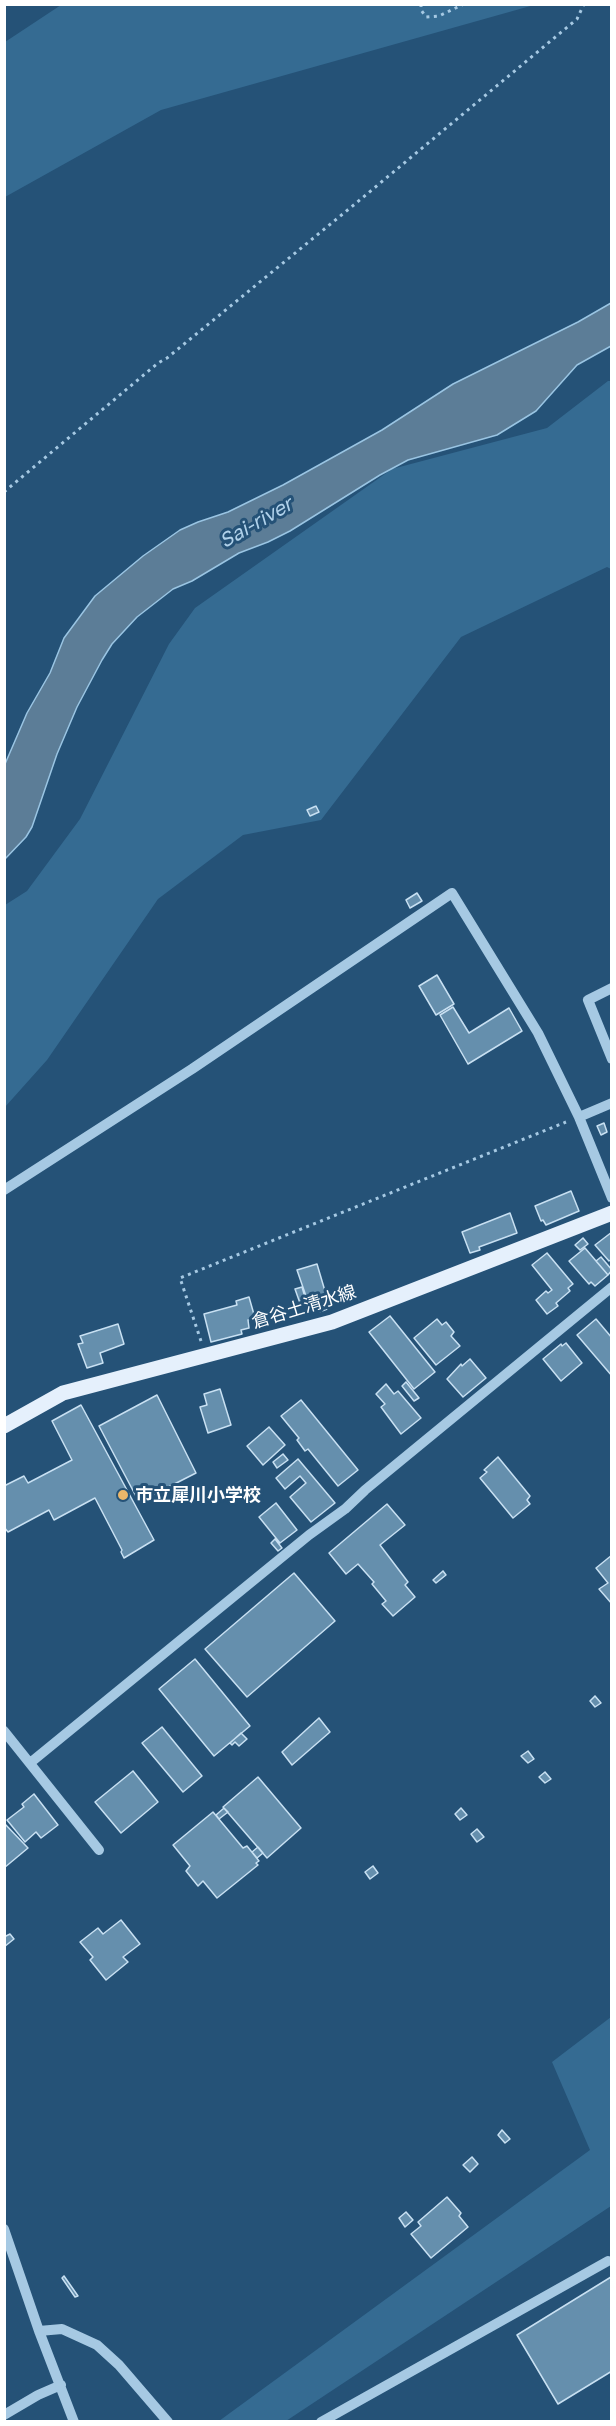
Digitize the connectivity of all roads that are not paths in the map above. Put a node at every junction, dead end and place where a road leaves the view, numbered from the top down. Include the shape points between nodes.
1 (612, 988) edge
2 (612, 1059) edge
3 (612, 1103) edge
4 (579, 1117) junction
5 (4, 1190) edge
6 (612, 1198) edge
7 (612, 1212) edge
8 (612, 1287) edge
9 (4, 1426) edge
10 (4, 1731) edge
11 (30, 1763) junction
12 (99, 1850) dead end
13 (4, 2229) edge
14 (608, 2261) dead end
15 (39, 2331) junction
16 (61, 2385) junction
17 (4, 2415) edge
18 (74, 2421) edge
19 (168, 2421) edge
20 (321, 2421) edge

1 - 2 street via 588,1000
3 - 4 street
4 - 5 street via 538,1033 452,893 192,1069
4 - 6 street
7 - 9 main road, 倉谷土清水線 via 332,1322 63,1393
8 - 11 street
10 - 11 street
11 - 12 street
13 - 15 street
14 - 20 street
15 - 16 street
15 - 19 street via 62,2329 97,2345
16 - 17 street
16 - 18 street

